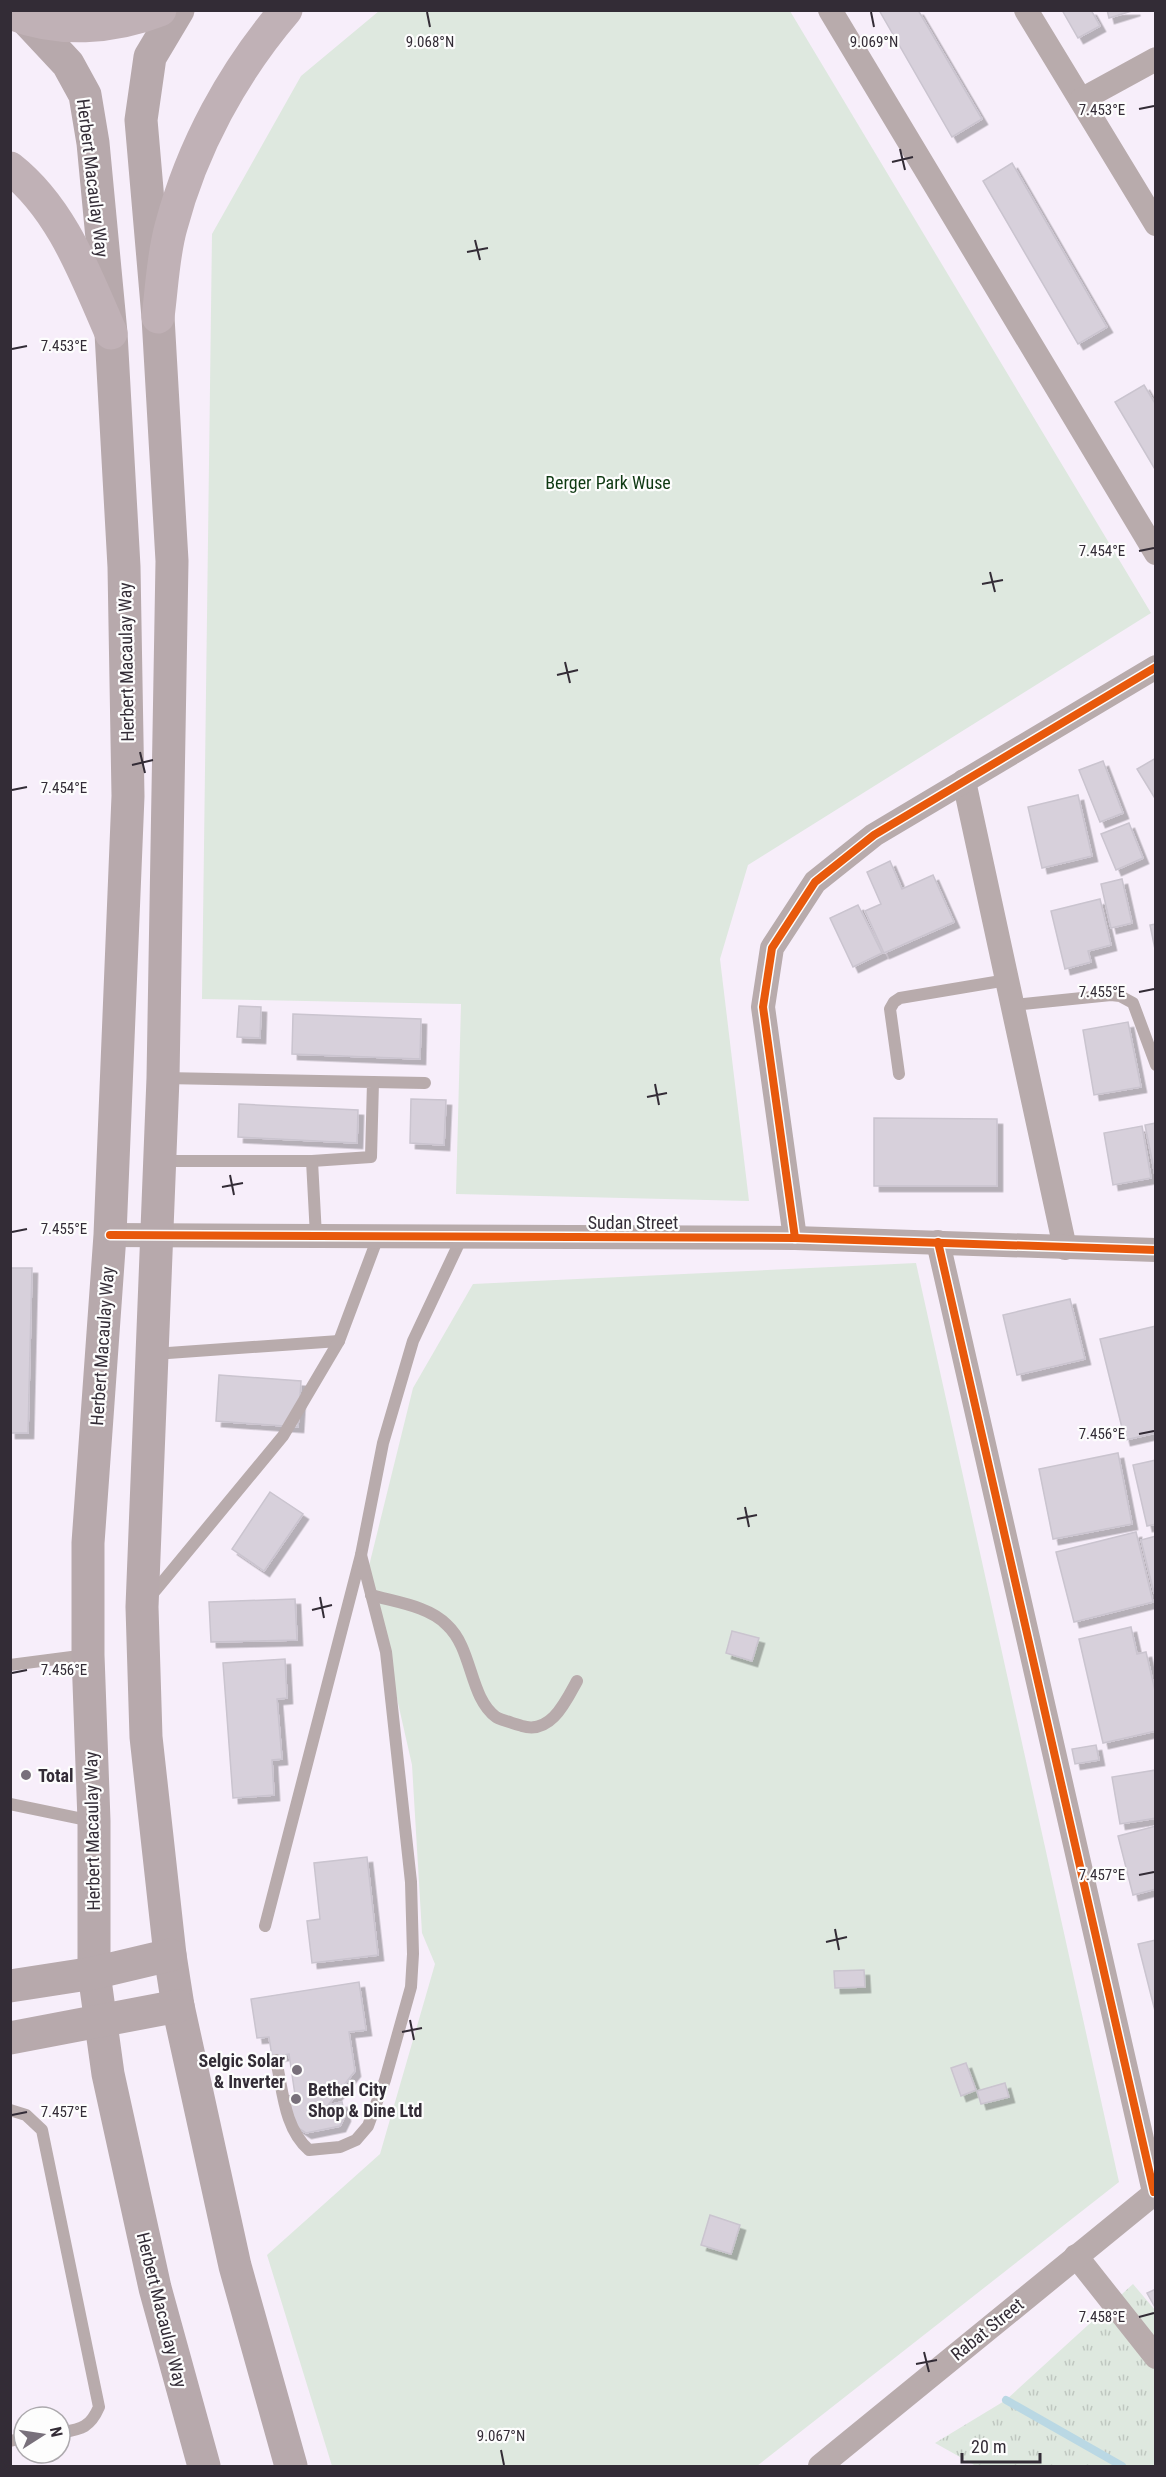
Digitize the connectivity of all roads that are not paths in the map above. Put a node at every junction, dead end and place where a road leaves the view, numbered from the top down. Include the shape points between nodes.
1 (160, 10) edge
2 (178, 10) edge
3 (286, 10) edge
4 (830, 10) edge
5 (1026, 10) edge
6 (18, 16) edge
7 (1155, 59) edge
8 (1081, 100) junction
9 (10, 168) edge
10 (1155, 224) edge
11 (158, 317) junction
12 (111, 333) junction
13 (1155, 553) edge
14 (1155, 667) edge
15 (964, 781) junction
16 (1007, 980) junction
17 (1012, 1005) junction
18 (1155, 1065) edge
19 (899, 1074) dead end
20 (163, 1078) junction
21 (373, 1082) junction
22 (425, 1083) dead end
23 (160, 1161) junction
24 (312, 1161) junction
25 (110, 1235) junction
26 (157, 1235) junction
27 (316, 1236) junction
28 (378, 1237) junction
29 (462, 1237) junction
30 (795, 1238) junction
31 (938, 1242) junction
32 (1065, 1248) junction
33 (1155, 1250) edge
34 (339, 1341) junction
35 (152, 1354) junction
36 (361, 1555) junction
37 (371, 1595) junction
38 (142, 1607) junction
39 (88, 1654) junction
40 (10, 1665) edge
41 (577, 1681) dead end
42 (10, 1804) edge
43 (94, 1821) junction
44 (265, 1926) dead end
45 (170, 1955) junction
46 (94, 1973) junction
47 (10, 1986) edge
48 (178, 2006) junction
49 (101, 2022) junction
50 (10, 2038) edge
51 (276, 2060) dead end
52 (10, 2110) edge
53 (1155, 2192) edge
54 (1076, 2256) junction
55 (1155, 2356) edge
56 (72, 2430) edge
57 (204, 2466) edge
58 (291, 2466) edge
59 (820, 2466) edge

1 - 6 highway via 133,21 79,27
2 - 11 main road via 150,57 141,120
3 - 11 highway via 231,84 186,177 170,228
4 - 13 street
5 - 8 street
6 - 12 main road, Herbert Macaulay Way via 68,64 85,96
7 - 8 street
8 - 10 street
9 - 12 highway via 25,179 54,214
11 - 20 main road via 172,561
12 - 25 main road, Herbert Macaulay Way via 124,567 128,796
14 - 15 street
15 - 16 street
15 - 30 street via 874,835 814,882 772,948 763,1007
16 - 17 street
16 - 19 lane via 894,1002 890,1009
17 - 18 lane via 1119,996 1133,1003
17 - 32 street
20 - 21 lane
20 - 23 main road
21 - 22 lane
21 - 24 lane via 371,1157
23 - 24 lane
23 - 26 main road
24 - 27 lane
25 - 26 street, Sudan Street
25 - 39 main road, Herbert Macaulay Way via 88,1543
26 - 27 street, Sudan Street
26 - 35 main road
27 - 28 street, Sudan Street
28 - 29 street, Sudan Street
28 - 34 lane
29 - 30 street, Sudan Street
29 - 36 lane via 413,1341 382,1443
30 - 31 street, Sudan Street
31 - 32 street, Sudan Street
31 - 53 street
32 - 33 street, Sudan Street
34 - 35 lane
34 - 38 lane via 283,1436
35 - 38 main road
36 - 37 lane
36 - 44 lane
37 - 41 lane via 435,1615 448,1626 461,1642 484,1706 497,1718 526,1727 544,1724 559,1713
37 - 51 lane via 386,1652 411,1882 411,1987 385,2080 368,2127 356,2140 340,2147 309,2150 297,2140
38 - 45 main road via 146,1737
39 - 40 lane
39 - 43 main road, Herbert Macaulay Way
42 - 43 lane
43 - 46 main road, Herbert Macaulay Way
45 - 46 main road
45 - 48 main road
46 - 47 main road
46 - 49 main road, Herbert Macaulay Way
48 - 49 main road
48 - 58 main road via 235,2266
49 - 50 main road
49 - 57 main road, Herbert Macaulay Way via 108,2074 154,2288
52 - 56 lane via 26,2115 42,2130 99,2407 93,2421
53 - 54 street, Rabat Street
54 - 55 street
54 - 59 street, Rabat Street

